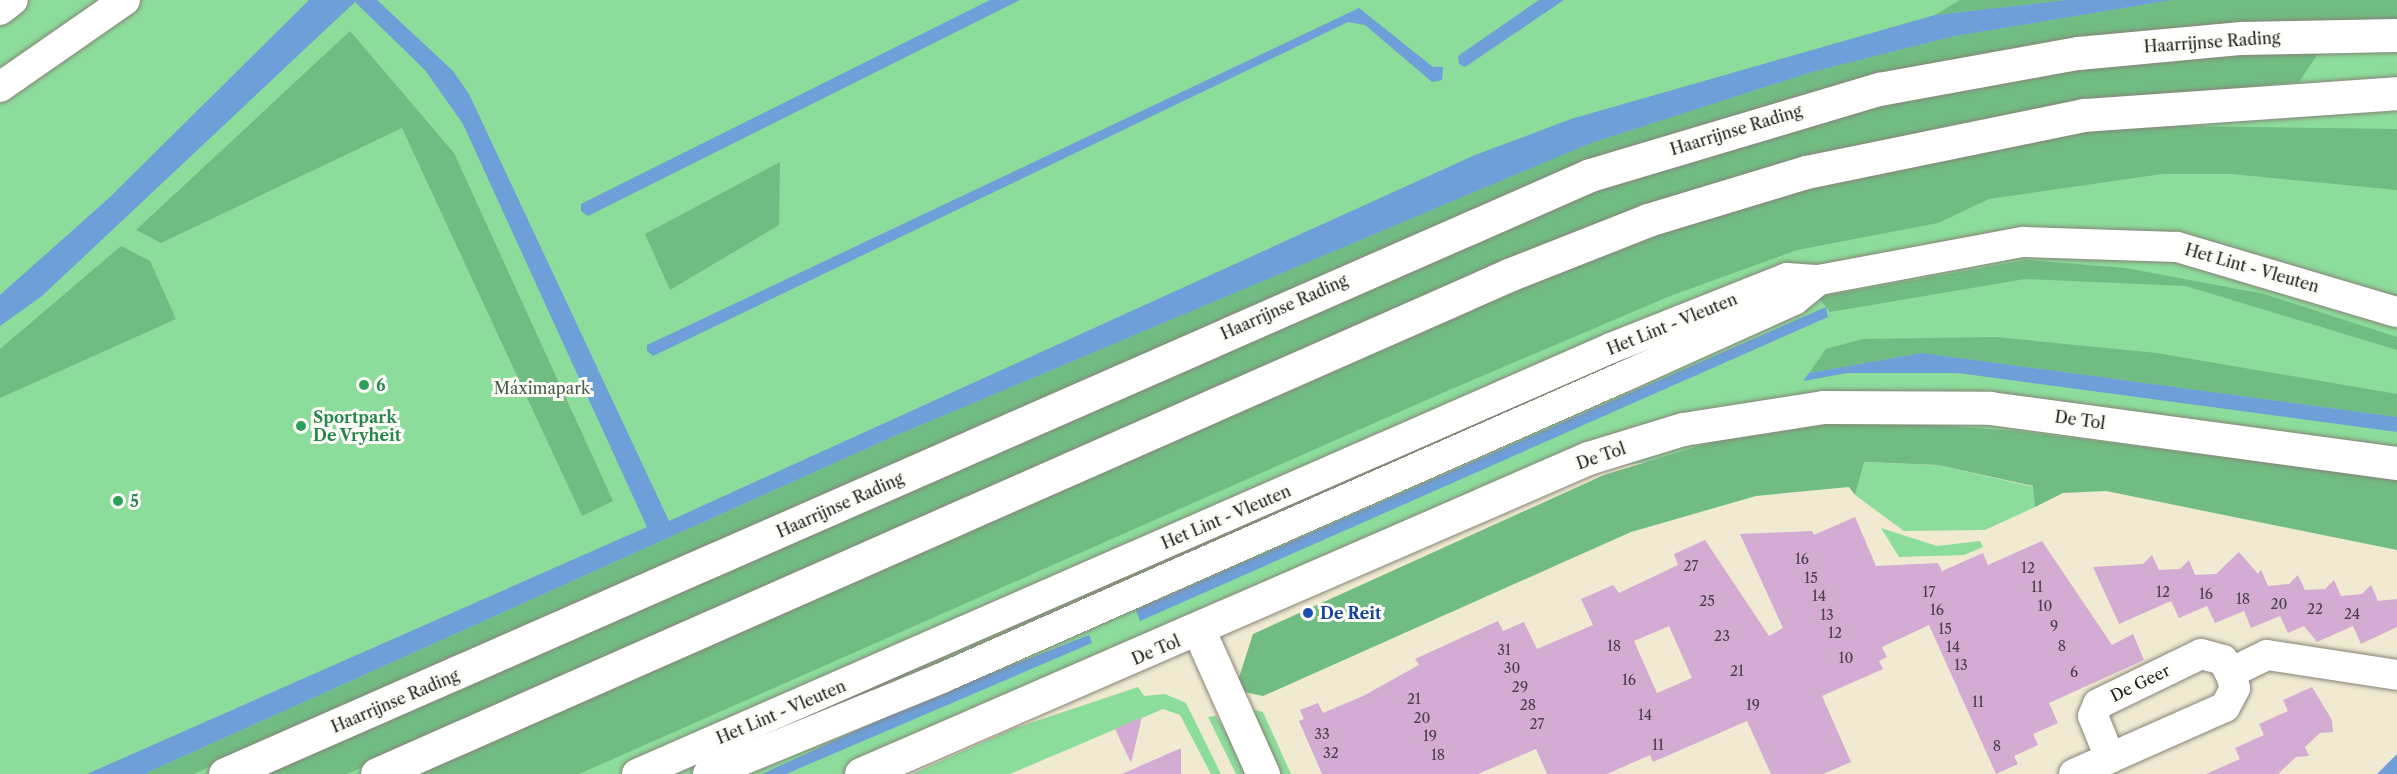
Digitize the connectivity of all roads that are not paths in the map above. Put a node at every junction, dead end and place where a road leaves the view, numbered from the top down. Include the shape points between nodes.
1 (13, 0) edge
2 (125, 0) edge
3 (0, 10) edge
4 (2397, 35) edge
5 (0, 87) edge
6 (2397, 93) edge
7 (1819, 280) junction
8 (2397, 312) edge
9 (1611, 348) junction
10 (1623, 377) junction
11 (2397, 463) edge
12 (1283, 492) junction
13 (1295, 520) junction
14 (1092, 573) junction
15 (1107, 604) junction
16 (1199, 631) junction
17 (2230, 673) junction
18 (2397, 675) edge
19 (749, 740) junction
20 (2110, 758) junction
21 (225, 774) edge
22 (377, 774) edge
23 (637, 774) edge
24 (708, 774) edge
25 (861, 774) edge
26 (1263, 774) edge
27 (2074, 774) edge

1 - 3 street
2 - 5 street
4 - 21 main road, Haarrijnse Rading via 2241,38 2078,53 1879,89 1590,175
6 - 22 main road via 2085,115 1806,172 1648,220 1511,274
7 - 8 street, Het Lint - Vleuten via 2023,242 2177,247
7 - 9 street, Het Lint - Vleuten via 1787,278
7 - 10 street, Het Lint - Vleuten via 1794,300
9 - 10 street
9 - 12 street, Het Lint - Vleuten
10 - 13 street, Het Lint - Vleuten
11 - 16 main road, De Tol via 1990,408 1822,407 1683,429 1588,458
12 - 13 street
12 - 14 street, Het Lint - Vleuten
13 - 15 street, Het Lint - Vleuten
14 - 15 street
14 - 19 street, Het Lint - Vleuten
15 - 19 street, Het Lint - Vleuten
16 - 25 main road, De Tol
16 - 26 main road
17 - 18 street via 2267,655
17 - 20 street via 2235,688 2225,707
17 - 20 street, De Geer via 2223,660 2201,654 2098,704 2093,716
19 - 23 street, Het Lint - Vleuten
19 - 24 street, Het Lint - Vleuten
20 - 27 street

